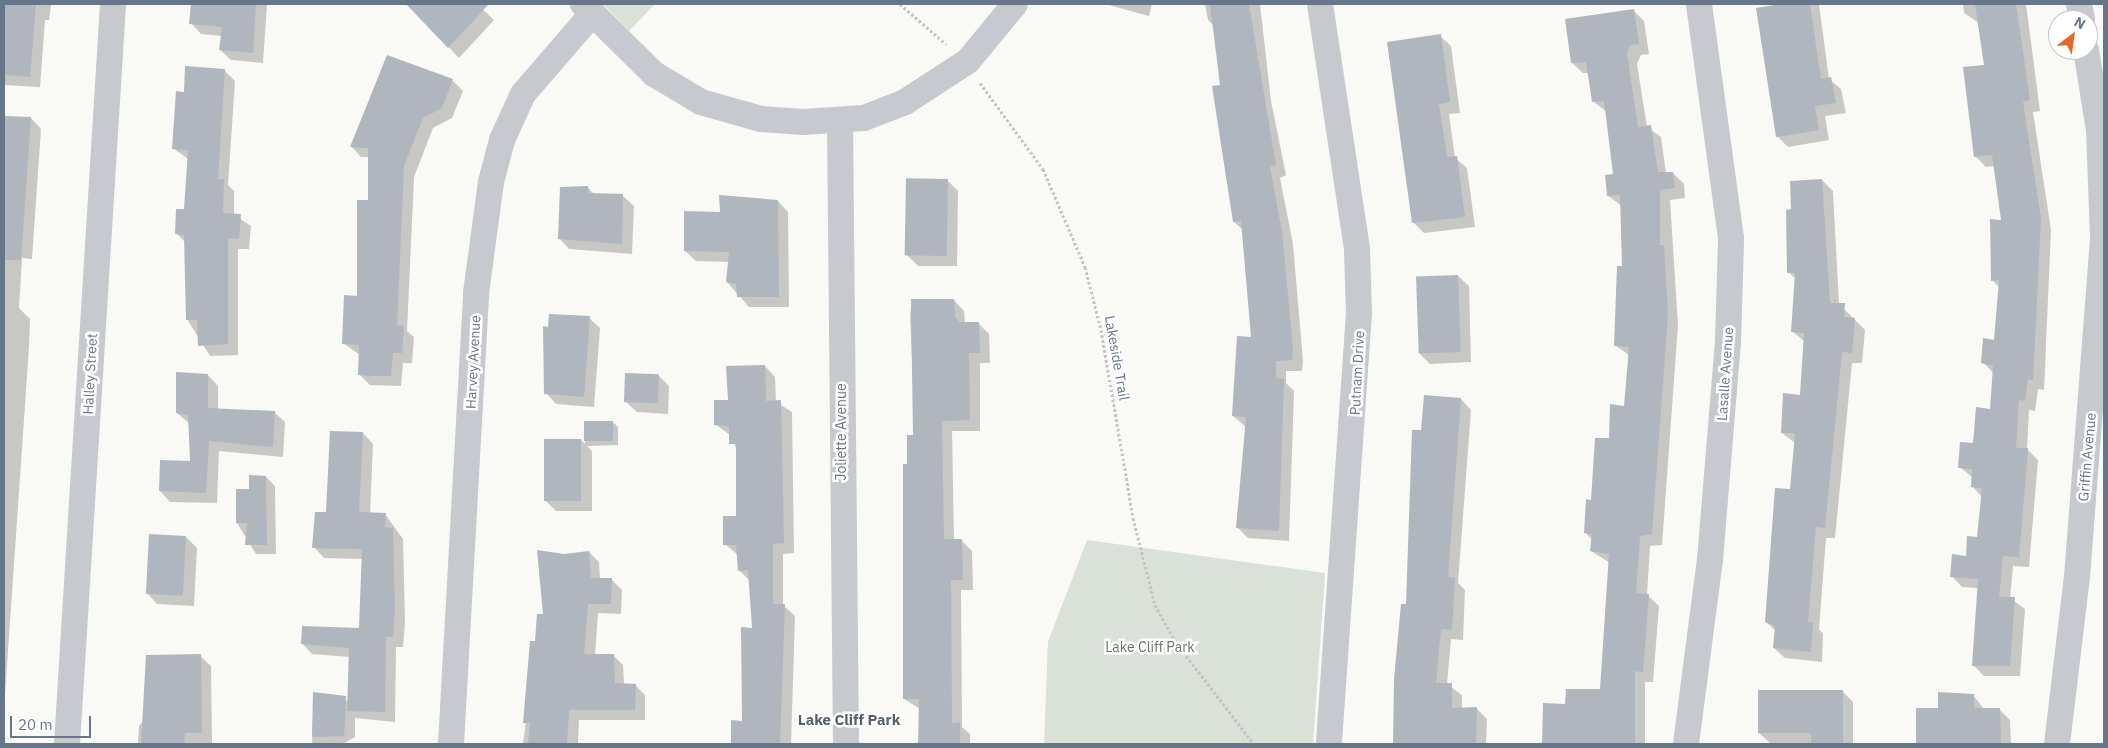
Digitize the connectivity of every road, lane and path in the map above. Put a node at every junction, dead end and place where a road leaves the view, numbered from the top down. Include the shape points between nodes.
1 (113, 4) edge
2 (900, 4) edge
3 (1015, 4) edge
4 (1320, 4) edge
5 (1699, 4) edge
6 (588, 9) edge
7 (2088, 60) edge
8 (963, 63) junction
9 (840, 120) junction
10 (67, 744) edge
11 (451, 744) edge
12 (846, 744) edge
13 (1254, 744) edge
14 (1329, 744) edge
15 (1686, 744) edge
16 (2058, 744) edge

1 - 10 street, Halley Street
2 - 8 path, Lakeside Trail via 929,26
3 - 8 street via 1008,17
4 - 14 street, Putnam Drive via 1357,250 1360,313
5 - 15 street, Lasalle Avenue via 1731,247 1710,560
6 - 9 street via 654,74 701,102 761,119
6 - 11 street, Harvey Avenue via 523,94 502,140 487,200 476,293
7 - 16 street, Griffin Avenue via 2099,130 2103,238 2077,577
8 - 9 street via 905,102 864,118
8 - 13 path, Lakeside Trail via 1031,148 1060,200 1085,267 1101,330 1133,518 1155,605 1177,644
9 - 12 street, Joliette Avenue

